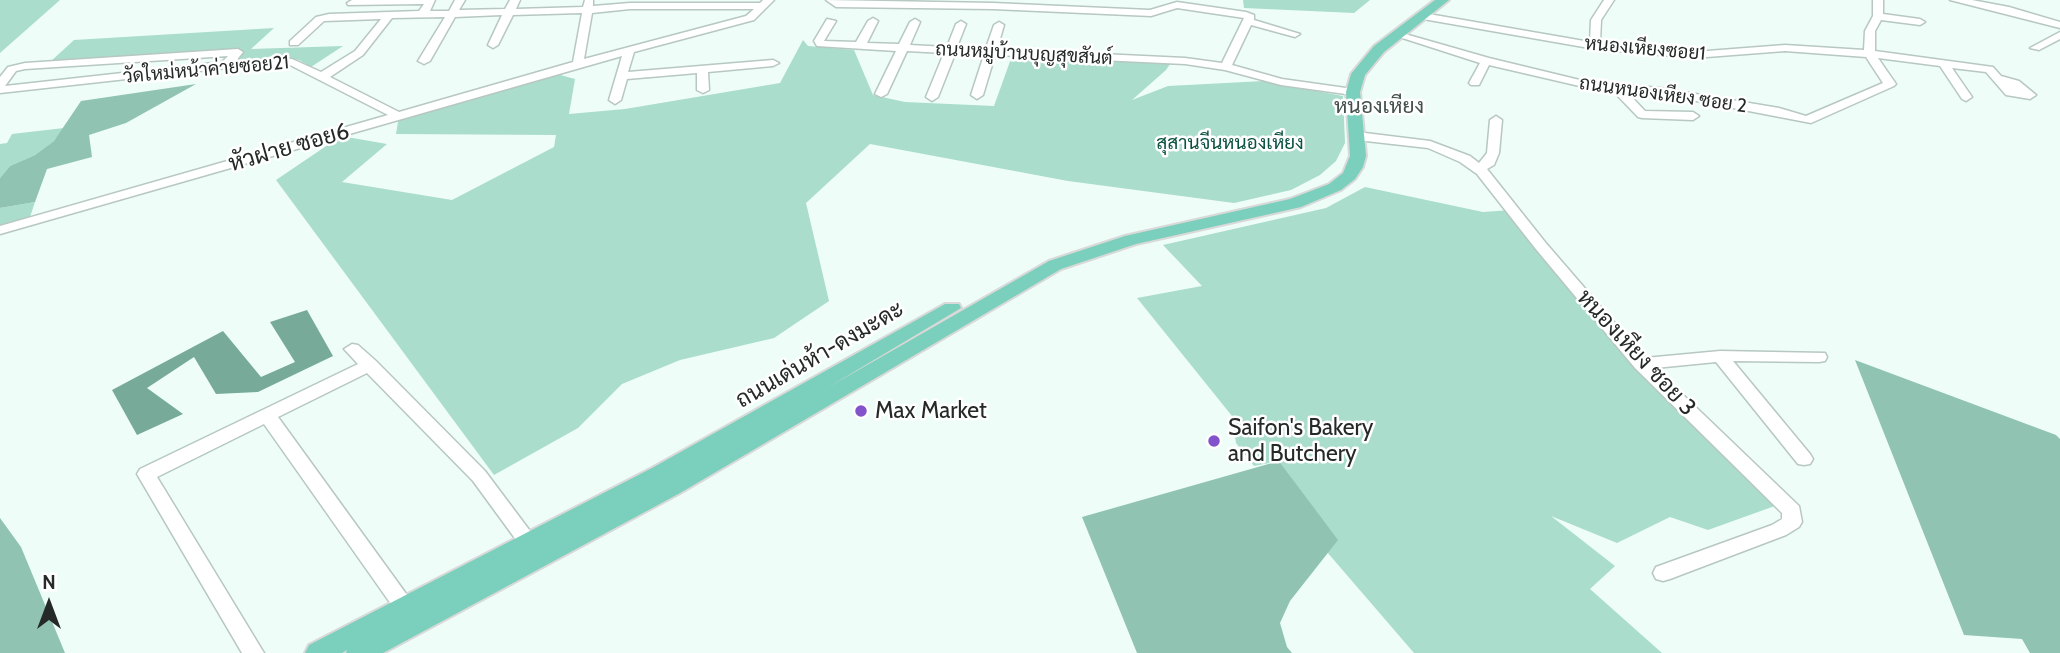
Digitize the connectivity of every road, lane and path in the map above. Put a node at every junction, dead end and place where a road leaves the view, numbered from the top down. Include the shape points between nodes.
1 (460, 0) edge
2 (515, 0) edge
3 (831, 0) edge
4 (1224, 0) edge
5 (1443, 0) edge
6 (1609, 0) edge
7 (1878, 0) edge
8 (1955, 0) edge
9 (352, 3) dead end
10 (766, 3) edge
11 (1023, 4) edge
12 (589, 5) edge
13 (1219, 11) junction
14 (510, 12) junction
15 (453, 13) junction
16 (423, 14) junction
17 (389, 15) junction
18 (1423, 16) junction
19 (1878, 16) junction
20 (831, 21) dead end
21 (873, 21) dead end
22 (1247, 21) junction
23 (915, 22) dead end
24 (1920, 22) dead end
25 (961, 24) dead end
26 (999, 25) dead end
27 (2060, 25) edge
28 (1295, 34) dead end
29 (1398, 35) junction
30 (2060, 35) edge
31 (294, 43) dead end
32 (493, 45) dead end
33 (860, 46) junction
34 (1595, 46) junction
35 (903, 48) junction
36 (2035, 48) dead end
37 (629, 50) junction
38 (951, 50) junction
39 (992, 52) junction
40 (1869, 54) junction
41 (424, 61) dead end
42 (1486, 61) junction
43 (773, 62) dead end
44 (578, 64) junction
45 (1944, 64) junction
46 (225, 65) junction
47 (1226, 67) junction
48 (702, 70) junction
49 (323, 76) junction
50 (624, 76) junction
51 (1997, 78) dead end
52 (1475, 83) dead end
53 (0, 88) edge
54 (1617, 88) junction
55 (703, 90) dead end
56 (1353, 92) junction
57 (881, 94) dead end
58 (977, 95) dead end
59 (932, 97) dead end
60 (1966, 97) dead end
61 (615, 100) dead end
62 (399, 116) junction
63 (1693, 116) dead end
64 (1496, 120) dead end
65 (1356, 139) junction
66 (1479, 169) junction
67 (1290, 199) junction
68 (0, 230) edge
69 (352, 349) dead end
70 (1720, 356) junction
71 (1819, 357) dead end
72 (1641, 364) junction
73 (370, 365) junction
74 (267, 415) junction
75 (1804, 459) dead end
76 (529, 543) junction
77 (1663, 573) dead end
78 (436, 602) junction
79 (405, 608) junction
80 (253, 653) edge
81 (318, 653) edge
82 (359, 653) edge

1 - 15 street
2 - 14 street
3 - 11 street via 836,4
4 - 13 street
5 - 18 main road
6 - 34 street via 1596,20
7 - 19 street
8 - 27 street
9 - 16 street via 430,1
10 - 12 street
10 - 37 street, หัวฝาย ซอย6 via 750,18
11 - 13 street via 1151,13 1177,5
12 - 14 street
12 - 44 street
13 - 22 street via 1246,15 1250,17
14 - 15 street
14 - 32 street
15 - 16 street
15 - 41 street
16 - 17 street
17 - 31 street via 324,18
17 - 49 street via 359,53
18 - 29 main road
18 - 34 street, หนองเหียงซอย1
19 - 24 street
19 - 40 street via 1870,31
20 - 33 street, ถนนหมู่บ้านบุญสุขสันต์ via 821,44
21 - 33 street
22 - 28 street
22 - 47 street
23 - 35 street
25 - 38 street
26 - 39 street
29 - 42 street, ถนนหนองเหียง ซอย 2
29 - 56 main road via 1365,63
30 - 36 street
33 - 35 street, ถนนหมู่บ้านบุญสุขสันต์
34 - 40 street, หนองเหียงซอย1 via 1694,55 1785,48
35 - 38 street, ถนนหมู่บ้านบุญสุขสันต์
35 - 57 street
37 - 44 street, หัวฝาย ซอย6
37 - 50 street
38 - 39 street, ถนนหมู่บ้านบุญสุขสันต์
38 - 59 street
39 - 47 street, ถนนหมู่บ้านบุญสุขสันต์
39 - 58 street
40 - 45 street, หนองเหียงซอย1
40 - 54 street, ถนนหนองเหียง ซอย 2 via 1890,84 1807,120 1673,93
42 - 52 street
42 - 54 street, ถนนหนองเหียง ซอย 2
43 - 48 street
44 - 62 street, หัวฝาย ซอย6
45 - 51 street, หนองเหียงซอย1 via 1989,69
45 - 60 street
46 - 49 street, วัดใหม่หน้าค่ายซอย21 via 292,62
46 - 53 street, วัดใหม่หน้าค่ายซอย21
46 - 53 street via 239,52 25,66 10,71
47 - 56 street, ถนนหมู่บ้านบุญสุขสันต์ via 1281,82
48 - 50 street
48 - 55 street
49 - 62 street, วัดใหม่หน้าค่ายซอย21
50 - 61 street
54 - 63 street via 1642,114
56 - 65 main road, ถนนเด่นห้า-ดงมะดะ
62 - 68 street, หัวฝาย ซอย6
64 - 66 street via 1493,153
65 - 66 street, หนองเหียง ซอย 3 via 1430,145
65 - 67 main road, ถนนเด่นห้า-ดงมะดะ via 1358,156 1349,176 1335,187
66 - 72 street, หนองเหียง ซอย 3
67 - 76 main road, ถนนเด่นห้า-ดงมะดะ via 1123,231 1044,257
67 - 78 main road, ถนนเด่นห้า-ดงมะดะ via 1131,240 1055,265 672,487
69 - 73 street
70 - 71 street
70 - 72 street
70 - 75 street
72 - 77 street, หนองเหียง ซอย 3 via 1793,515 1792,522 1779,530
73 - 74 street
73 - 76 street via 479,476
74 - 79 street
74 - 80 street via 146,474
76 - 78 main road, ถนนเด่นห้า-ดงมะดะ
78 - 79 main road, ถนนเด่นห้า-ดงมะดะ
78 - 82 main road, ถนนเด่นห้า-ดงมะดะ
79 - 81 main road, ถนนเด่นห้า-ดงมะดะ

